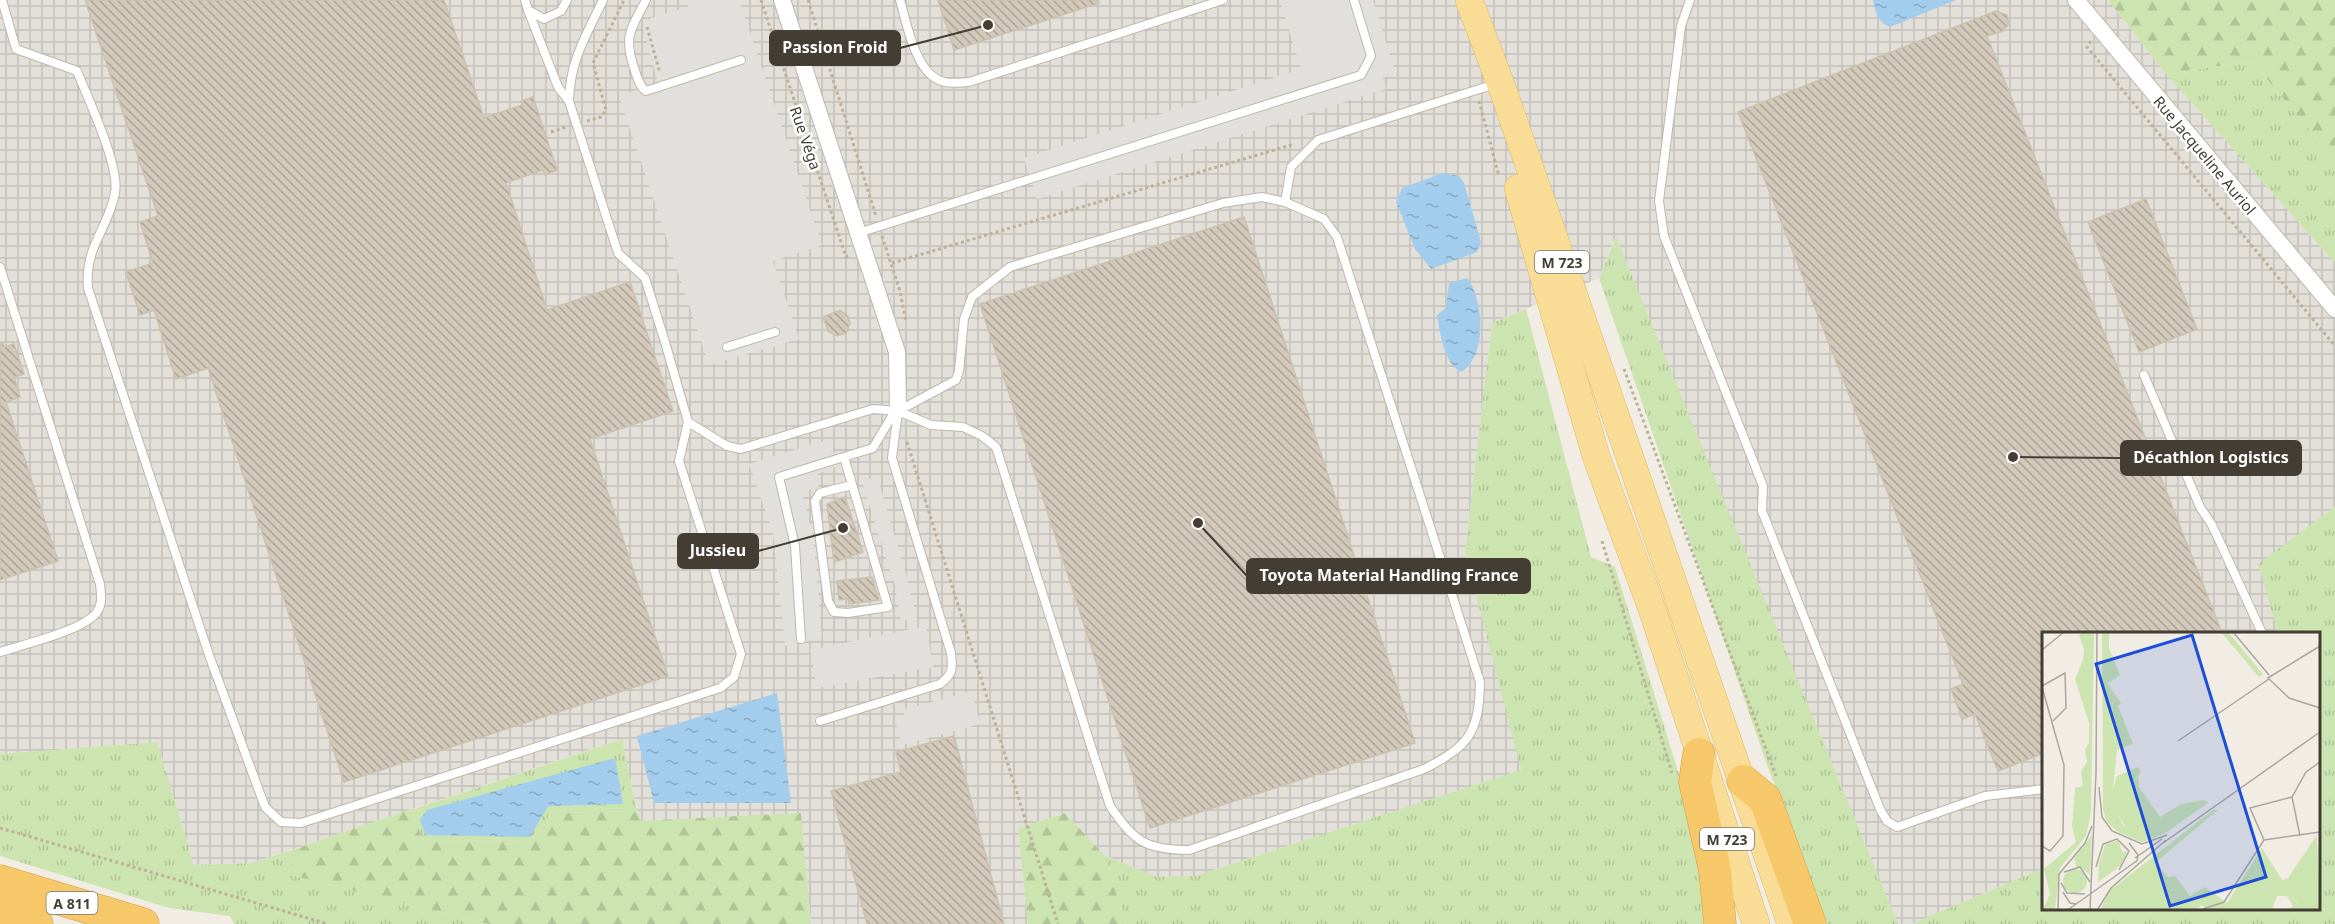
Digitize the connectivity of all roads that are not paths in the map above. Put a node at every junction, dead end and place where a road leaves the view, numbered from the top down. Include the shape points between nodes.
1 (2, 0) edge
2 (525, 0) edge
3 (567, 0) edge
4 (603, 0) edge
5 (646, 0) edge
6 (782, 0) edge
7 (900, 0) edge
8 (1223, 0) edge
9 (1354, 0) edge
10 (1690, 0) edge
11 (2076, 0) edge
12 (1472, 9) edge
13 (528, 10) junction
14 (741, 60) dead end
15 (1489, 86) junction
16 (569, 101) junction
17 (1285, 202) junction
18 (858, 233) junction
19 (0, 267) edge
20 (2335, 309) edge
21 (775, 333) dead end
22 (727, 347) dead end
23 (2144, 375) dead end
24 (896, 411) junction
25 (688, 422) junction
26 (844, 457) junction
27 (852, 485) junction
28 (2262, 632) edge
29 (801, 639) dead end
30 (0, 652) edge
31 (820, 721) dead end
32 (1699, 754) junction
33 (1743, 781) junction
34 (2042, 789) edge
35 (0, 881) edge
36 (0, 913) edge
37 (37, 924) edge
38 (143, 924) edge
39 (1720, 924) edge
40 (1756, 924) edge
41 (1791, 924) edge
42 (1810, 924) edge

1 - 25 lane via 16,49 77,71 114,168 115,191 91,251 86,270 88,288 209,656 265,807 281,822 301,823 324,817 720,688 734,677 741,654 679,461
2 - 13 lane
3 - 13 lane via 561,11 544,19
4 - 16 lane via 576,53
5 - 14 lane via 628,37 640,87 646,91
6 - 18 street, Rue Véga
7 - 8 lane via 918,58 932,76 945,82 969,82
9 - 18 lane via 1371,56 1361,75
10 - 34 lane via 1681,26 1659,201 1664,236 1763,486 1762,512 1880,808 1887,821 1897,827 1985,796
11 - 20 street, Rue Jacqueline Auriol
12 - 15 main road, M 723
12 - 33 main road, M 723
13 - 16 lane via 558,87
15 - 17 lane via 1318,140 1291,167
15 - 32 main road, M 723 via 1596,456
16 - 25 lane via 618,253 645,278
17 - 24 lane via 1262,197 1223,203 1010,267 972,297 964,319 956,380
17 - 24 lane via 1324,219 1337,237 1480,682 1478,716 1455,753 1424,769 1189,850 1164,850 1129,833 1110,806 996,447 963,427 931,425
18 - 24 street, Rue Véga via 897,352
19 - 30 lane via 100,584 102,601 96,614 79,625
21 - 22 lane
23 - 28 lane via 2200,507
24 - 25 lane via 864,410 741,449 727,446
24 - 26 lane via 873,448
24 - 31 lane via 892,458 951,652 952,675 940,684
26 - 27 lane
26 - 29 lane via 779,477 795,546
27 - 27 lane via 888,607 834,612 828,601 815,501 820,493
32 - 39 highway via 1695,782 1714,870
32 - 40 main road, M 723
33 - 41 main road, M 723
33 - 42 highway via 1765,799
35 - 38 highway, A 811
36 - 37 highway, A 811

